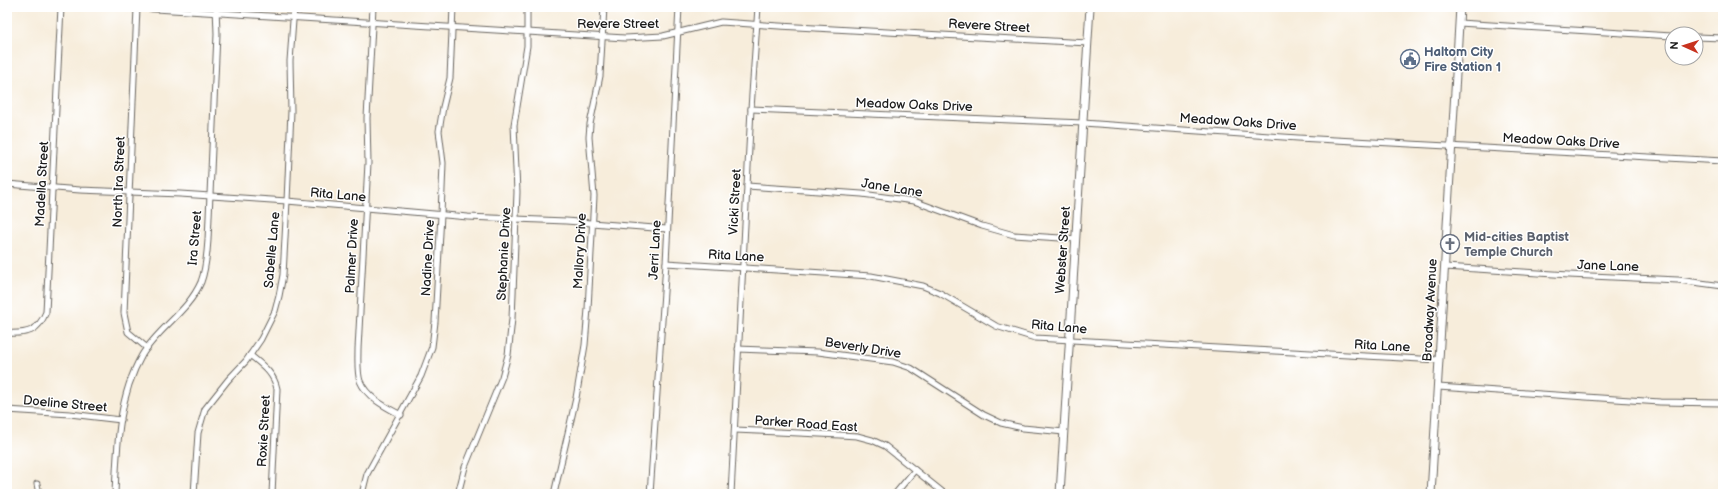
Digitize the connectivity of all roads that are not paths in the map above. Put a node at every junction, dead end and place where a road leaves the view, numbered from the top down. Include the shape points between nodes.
1 (61, 7) edge
2 (123, 7) edge
3 (294, 7) edge
4 (373, 7) edge
5 (453, 7) edge
6 (527, 7) edge
7 (604, 7) edge
8 (679, 7) edge
9 (758, 7) edge
10 (1090, 7) edge
11 (1460, 7) edge
12 (138, 8) edge
13 (216, 10) edge
14 (294, 17) junction
15 (372, 22) junction
16 (1459, 23) junction
17 (757, 24) junction
18 (452, 27) junction
19 (527, 32) junction
20 (678, 32) junction
21 (603, 36) junction
22 (1664, 36) edge
23 (1704, 37) edge
24 (1723, 38) edge
25 (1088, 43) junction
26 (751, 109) junction
27 (1083, 123) junction
28 (1452, 146) junction
29 (1723, 161) edge
30 (7, 184) edge
31 (747, 186) junction
32 (53, 189) junction
33 (130, 192) junction
34 (210, 196) junction
35 (287, 201) junction
36 (365, 208) junction
37 (441, 215) junction
38 (516, 219) junction
39 (592, 223) junction
40 (667, 229) junction
41 (1076, 239) junction
42 (666, 263) junction
43 (1445, 267) junction
44 (743, 268) junction
45 (1723, 286) edge
46 (7, 333) edge
47 (1070, 340) junction
48 (147, 348) junction
49 (738, 349) junction
50 (250, 355) junction
51 (1439, 360) junction
52 (1438, 387) junction
53 (1723, 403) edge
54 (7, 410) edge
55 (401, 415) junction
56 (120, 420) junction
57 (735, 430) junction
58 (1064, 432) junction
59 (915, 470) junction
60 (37, 484) dead end
61 (39, 494) edge
62 (115, 494) edge
63 (194, 494) edge
64 (272, 494) edge
65 (362, 494) edge
66 (458, 494) edge
67 (554, 494) edge
68 (650, 494) edge
69 (731, 494) edge
70 (895, 494) edge
71 (944, 494) edge
72 (1060, 494) edge
73 (1431, 494) edge

1 - 32 street, Madella Street
2 - 12 street, Revere Street
3 - 14 street, Sabelle Lane
4 - 15 street, Palmer Drive
5 - 18 street, Nadine Drive
6 - 19 street, Stephanie Drive
7 - 21 street, Mallory Drive
8 - 20 street, Jerri Lane
9 - 17 street, Vicki Street
10 - 25 street, Webster Street
11 - 16 street, Broadway Avenue
12 - 13 street, Revere Street
12 - 33 street, North Ira Street
13 - 14 street, Revere Street
13 - 34 street, Ira Street
14 - 15 street, Revere Street
14 - 35 street, Sabelle Lane via 290,62 291,111
15 - 18 street, Revere Street
15 - 36 street, Palmer Drive
16 - 22 street
16 - 28 street, Broadway Avenue
17 - 20 street, Revere Street via 722,22
17 - 25 street, Revere Street
17 - 26 street, Vicki Street
18 - 19 street, Revere Street
18 - 37 street, Nadine Drive via 450,78 439,131 443,163
19 - 21 street, Revere Street
19 - 38 street, Stephanie Drive via 524,68 514,125 517,171
20 - 21 street, Revere Street via 663,36
20 - 40 street, Jerri Lane
21 - 39 street, Mallory Drive via 600,76 589,137 594,196
23 - 24 street
25 - 27 street, Webster Street
26 - 27 street, Meadow Oaks Drive
26 - 31 street, Vicki Street
27 - 28 street, Meadow Oaks Drive
27 - 41 street, Webster Street
28 - 29 street, Meadow Oaks Drive
28 - 43 street, Broadway Avenue
30 - 32 street, Rita Lane
31 - 41 street, Jane Lane via 862,194 914,201 1014,235
31 - 44 street, Vicki Street
32 - 33 street, Rita Lane
32 - 46 street, Madella Street via 46,312 39,325 29,332
33 - 34 street, Rita Lane
33 - 48 street, North Ira Street via 124,313 126,326 132,336
34 - 35 street, Rita Lane
34 - 48 street, Ira Street via 208,240 201,282 182,310
35 - 36 street, Rita Lane
35 - 50 street, Sabelle Lane via 283,275 279,296 275,311
36 - 37 street, Rita Lane
36 - 55 street, Palmer Drive via 359,376 373,397
37 - 38 street, Rita Lane
37 - 55 street, Nadine Drive via 432,347 421,376
38 - 39 street, Rita Lane
38 - 66 street, Stephanie Drive via 508,355 500,384 465,467
39 - 40 street, Rita Lane
39 - 67 street, Mallory Drive via 585,345
40 - 42 street, Jerri Lane
41 - 47 street, Webster Street
42 - 44 street, Rita Lane
42 - 68 street, Jerri Lane
43 - 45 street, Jane Lane via 1569,276 1678,280
43 - 51 street, Broadway Avenue
44 - 47 street, Rita Lane via 871,276 923,286 940,292 1005,330 1035,338
44 - 49 street, Vicki Street
47 - 51 street, Rita Lane
47 - 58 street, Webster Street
48 - 56 street, Ira Street via 129,386
49 - 57 street, Vicki Street
49 - 58 street, Beverly Drive via 818,352 893,362 922,374 984,415 1001,423
50 - 63 street, Sabelle Lane via 205,408 198,433
50 - 64 street, Roxie Street via 270,372 276,382
51 - 52 street, Broadway Avenue
52 - 53 street
52 - 73 street, Broadway Avenue
54 - 56 street, Doeline Street
55 - 65 street, Nadine Drive via 368,474
56 - 62 street, Ira Street
57 - 59 street, Parker Road East via 856,436 885,446
57 - 69 street, Vicki Street
58 - 72 street, Webster Street
59 - 70 street
59 - 71 street, Parker Road East
60 - 61 street

